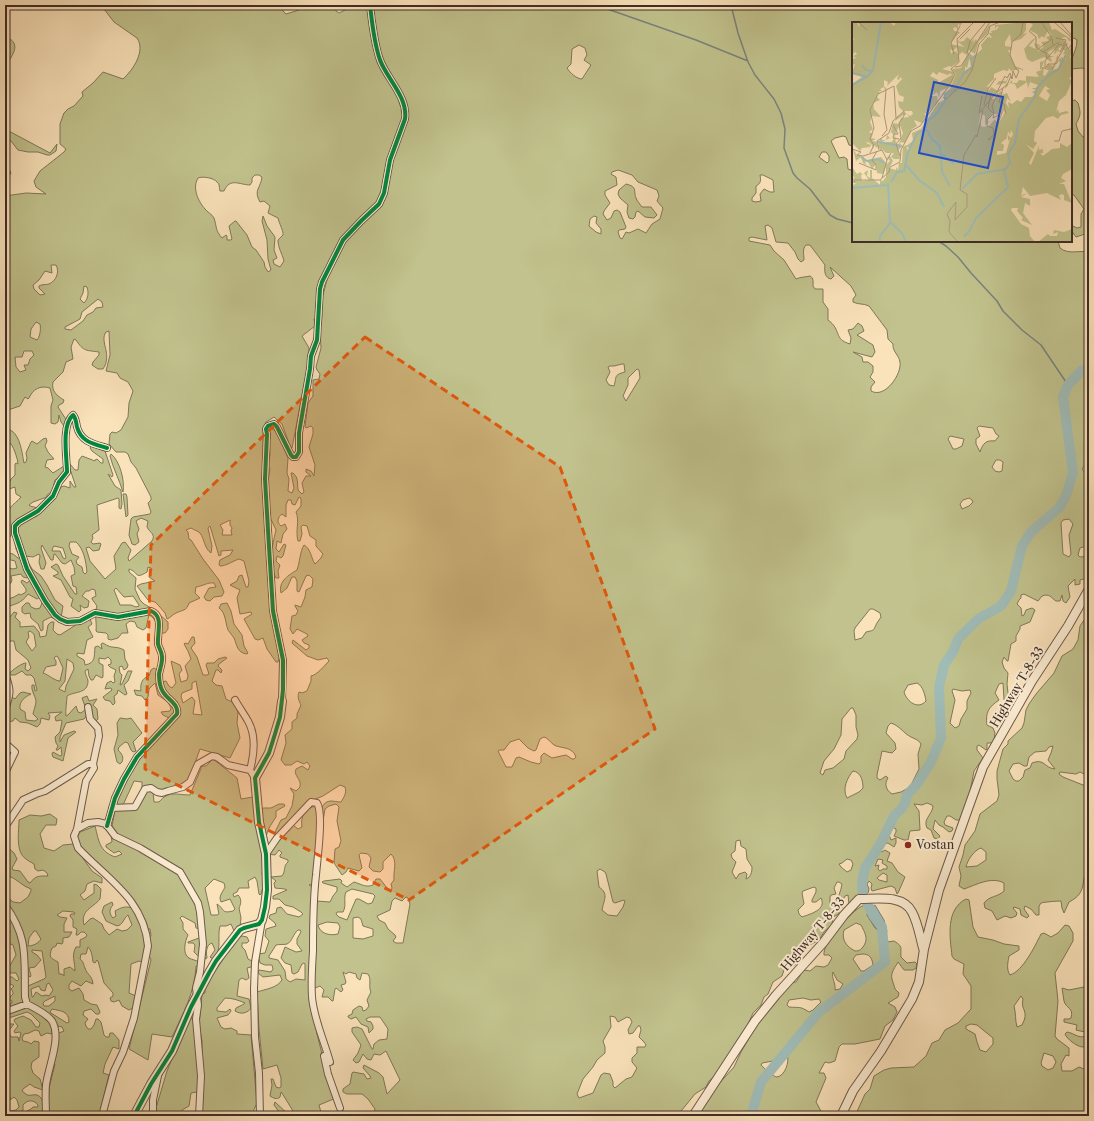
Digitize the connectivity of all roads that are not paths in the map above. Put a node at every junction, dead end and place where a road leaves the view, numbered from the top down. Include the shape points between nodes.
1 (370, 5) edge
2 (107, 448) dead end
3 (1089, 589) edge
4 (5, 674) edge
5 (235, 700) dead end
6 (282, 701) joint
7 (88, 707) dead end
8 (5, 709) edge
9 (5, 743) edge
10 (93, 764) junction
11 (250, 770) junction
12 (5, 773) edge
13 (255, 778) junction
14 (112, 808) junction
15 (107, 826) junction
16 (5, 827) edge
17 (77, 829) junction
18 (266, 854) junction
19 (5, 905) edge
20 (262, 920) junction
21 (924, 949) junction
22 (197, 996) junction
23 (27, 1004) junction
24 (5, 1012) edge
25 (322, 1039) junction
26 (330, 1062) dead end
27 (158, 1073) junction
28 (340, 1108) dead end
29 (46, 1116) edge
30 (102, 1116) edge
31 (134, 1116) edge
32 (153, 1116) edge
33 (199, 1116) edge
34 (260, 1116) edge
35 (693, 1116) edge
36 (841, 1116) edge

1 - 6 street via 380,59 404,102 405,119 390,160 384,193 379,204 343,240 322,282 317,340 311,356 299,433 299,452 296,457 290,455 274,424 270,424 266,429 268,530 273,611 283,660
2 - 14 street via 82,438 75,417 73,415 69,418 66,435 67,472 53,496 38,511 19,522 15,526 15,533 27,569 45,601 60,619 67,622 80,621 95,613 118,617 151,611 158,618 158,645 163,657 159,673 160,682 162,691 178,710 137,757 120,786
3 - 21 street, Highway T-8-33 via 983,766 939,890
4 - 8 street via 10,697
5 - 11 street via 251,728 253,759
6 - 13 street via 280,717 269,752
7 - 10 street via 90,719 98,728 99,736
9 - 12 street via 15,752
10 - 16 street via 88,764 45,791 23,800
10 - 17 street via 94,768 86,782
11 - 13 street
11 - 14 street via 228,765 212,756 198,764 190,782 183,787 162,794 151,788 145,789 135,807
13 - 18 street via 258,822
14 - 15 street
15 - 17 street via 98,822 88,823
15 - 22 street via 115,836 180,872 194,894 200,912 203,944
17 - 30 street via 74,836 78,848 131,900 147,934 148,946 132,1025 114,1071
18 - 20 street via 267,890
18 - 25 street via 277,838 311,802 317,802 320,817 314,899 312,990
19 - 23 street via 21,934 24,947
20 - 22 street via 258,924 244,928 234,937 216,961
20 - 34 street via 255,962 254,989
21 - 35 street, Highway T-8-33 via 912,912 906,904 892,899 859,899 755,1021
21 - 36 street via 919,982 912,999 853,1091
22 - 27 street via 172,1051
22 - 33 street via 196,1019 201,1076
23 - 24 street
23 - 29 street via 51,1020 56,1036 46,1084
25 - 26 street
25 - 28 street via 328,1074
27 - 31 street
27 - 32 street

